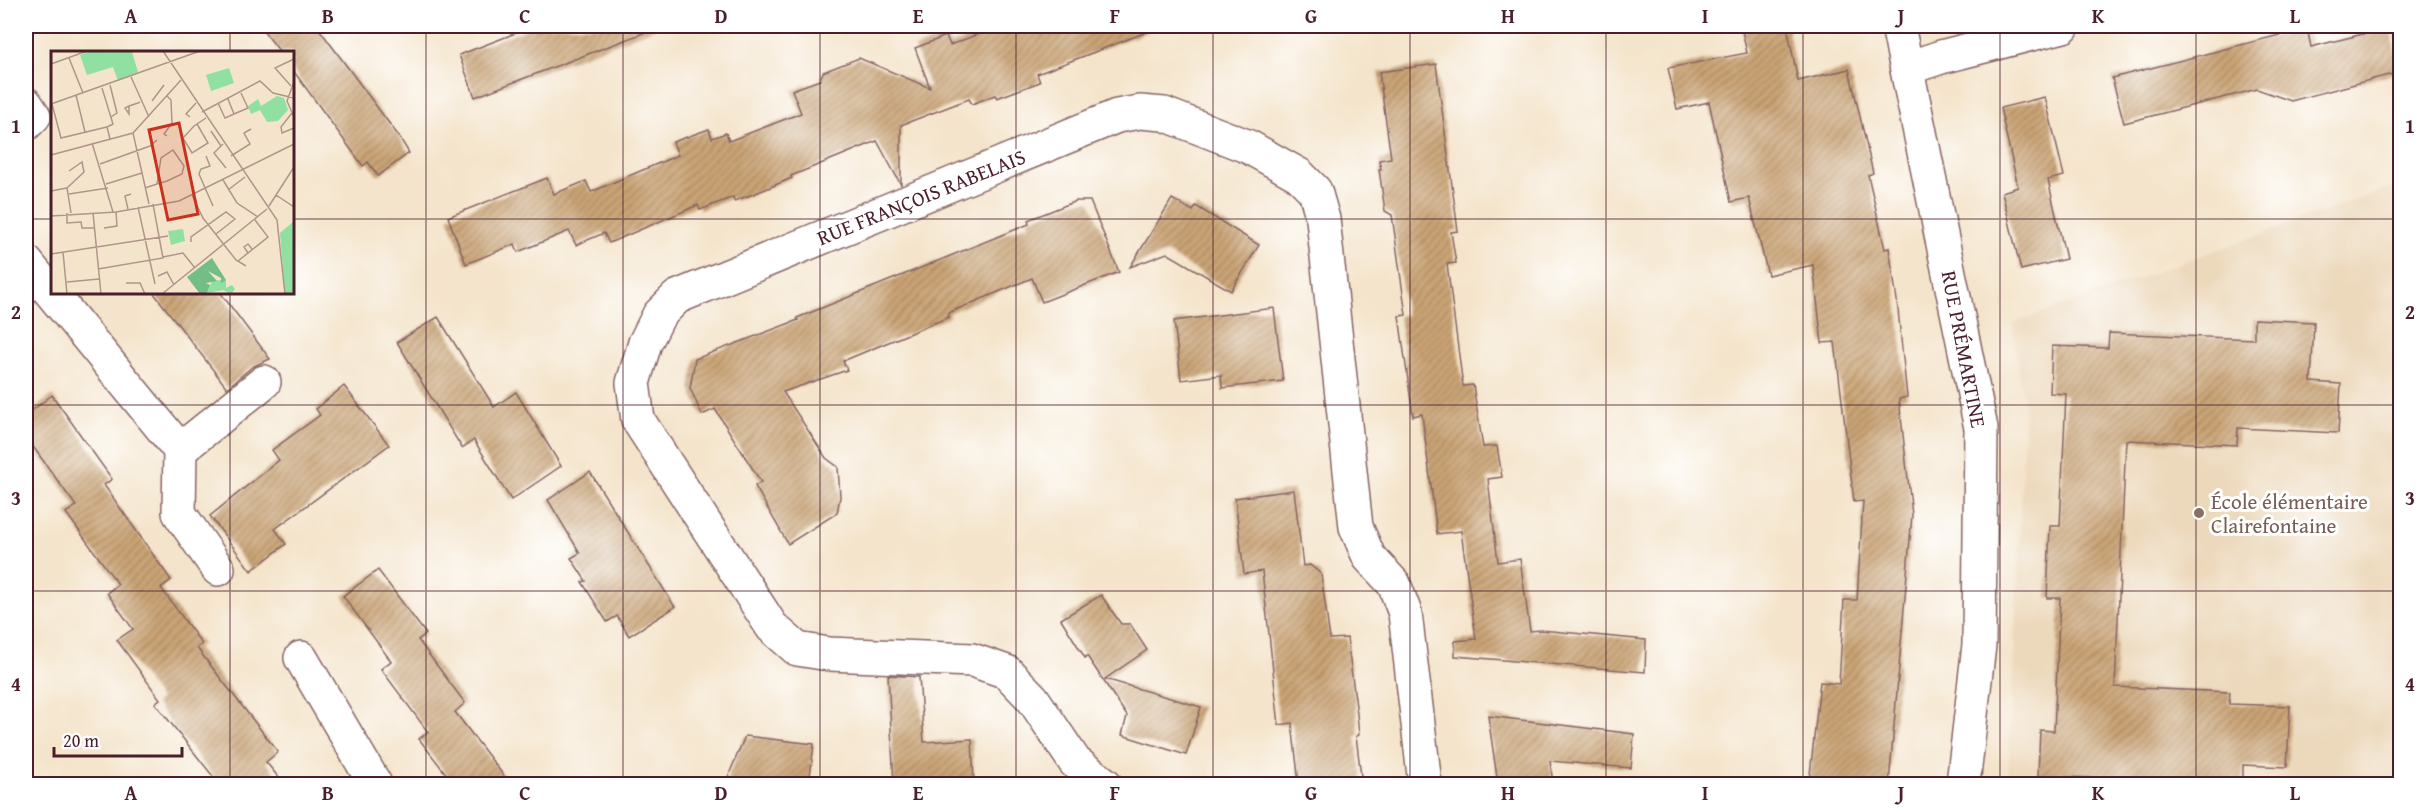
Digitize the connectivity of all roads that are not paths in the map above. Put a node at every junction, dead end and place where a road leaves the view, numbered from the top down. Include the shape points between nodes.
1 (1898, 26) edge
2 (2063, 26) edge
3 (1908, 68) junction
4 (26, 104) edge
5 (26, 124) edge
6 (26, 262) edge
7 (51, 293) edge
8 (52, 294) edge
9 (264, 382) dead end
10 (180, 450) junction
11 (218, 568) dead end
12 (301, 658) dead end
13 (375, 784) edge
14 (1105, 784) edge
15 (1425, 784) edge
16 (1963, 784) edge

1 - 3 street, RUE PRÉMARTINE
2 - 3 street
3 - 16 street, RUE PRÉMARTINE via 1981,428 1980,645
4 - 5 street via 34,116
6 - 7 street
8 - 10 street
9 - 10 street
10 - 11 street via 179,513
12 - 13 street
14 - 15 street, RUE FRANÇOIS RABELAIS via 1075,762 1033,699 1007,672 972,660 797,649 772,627 638,420 633,383 659,315 677,297 1117,116 1140,112 1164,114 1249,147 1299,175 1315,191 1323,219 1356,527 1369,557 1394,584 1405,613

